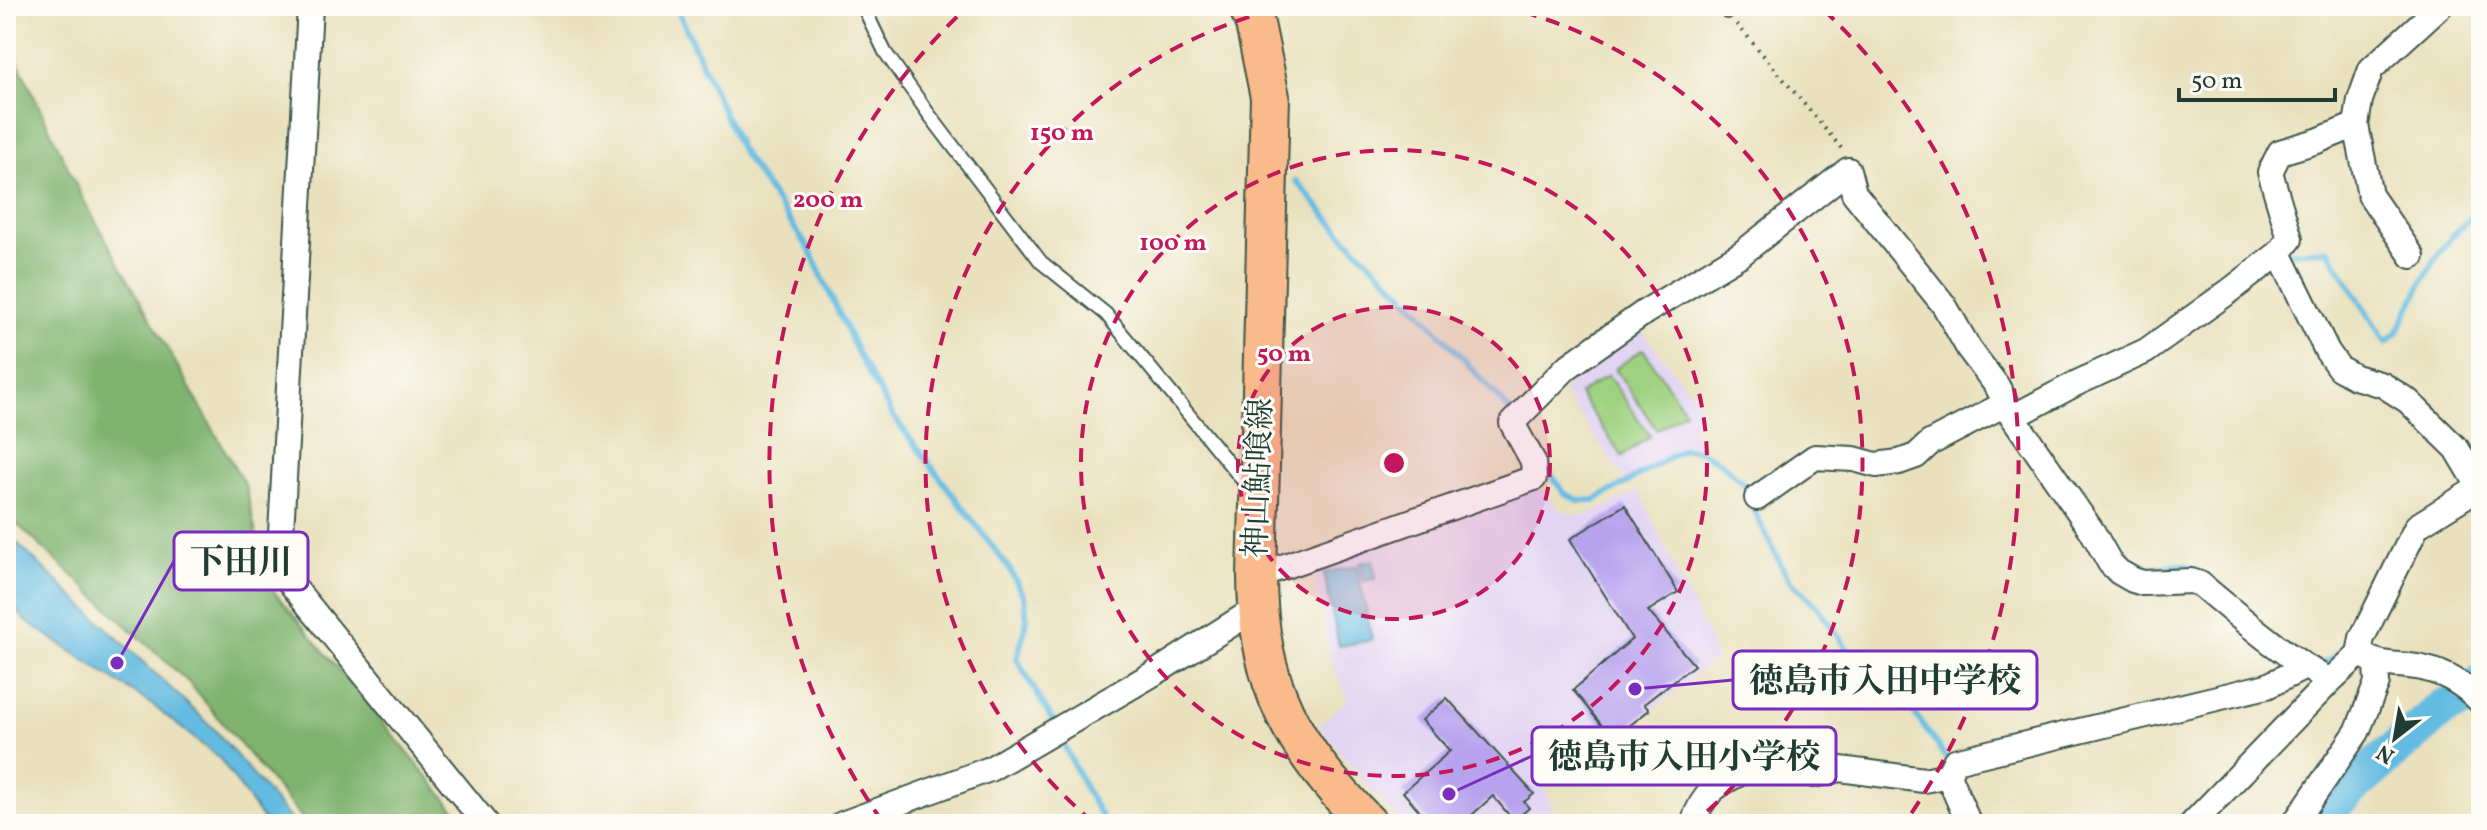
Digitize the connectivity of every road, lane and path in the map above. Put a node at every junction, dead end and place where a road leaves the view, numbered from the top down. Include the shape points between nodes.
1 (310, 6) edge
2 (863, 6) edge
3 (1248, 6) edge
4 (2440, 6) edge
5 (1724, 9) edge
6 (2356, 125) junction
7 (1848, 170) junction
8 (2279, 253) junction
9 (2412, 256) dead end
10 (2015, 411) junction
11 (2480, 486) edge
12 (1757, 498) dead end
13 (1259, 500) junction
14 (1257, 592) junction
15 (2368, 659) junction
16 (2305, 667) junction
17 (2330, 681) junction
18 (2474, 695) edge
19 (1951, 768) junction
20 (486, 824) edge
21 (842, 824) edge
22 (1368, 824) edge
23 (1693, 824) edge
24 (1969, 824) edge
25 (2192, 824) edge
26 (2294, 824) edge

1 - 20 street via 279,569
2 - 13 lane via 885,52 1041,262 1106,314
3 - 13 main road, 神山鮎喰線 via 1270,97
4 - 6 street via 2371,69
5 - 7 path via 1843,150
6 - 8 street via 2280,152 2270,172 2290,239
6 - 9 street via 2370,195
7 - 10 street via 1854,193 1944,305
7 - 14 street via 1741,254 1566,368 1512,423 1533,461 1534,478
8 - 10 street via 2146,351
8 - 11 street via 2339,368 2408,401 2457,449
10 - 12 street via 1930,443 1899,462 1876,465 1815,457
10 - 16 street via 2119,572 2143,583 2200,584
11 - 15 street via 2417,526 2362,638
13 - 14 main road, 神山鮎喰線
14 - 21 street via 1058,732 990,769
14 - 22 main road, 神山鮎喰線 via 1260,641 1292,727 1316,767
15 - 17 street
15 - 18 street via 2427,669
15 - 26 street via 2377,683 2357,732
16 - 17 street
16 - 19 street via 2267,686
17 - 25 street
19 - 23 street via 1924,780 1840,769 1813,775 1777,749 1712,789
19 - 24 street

